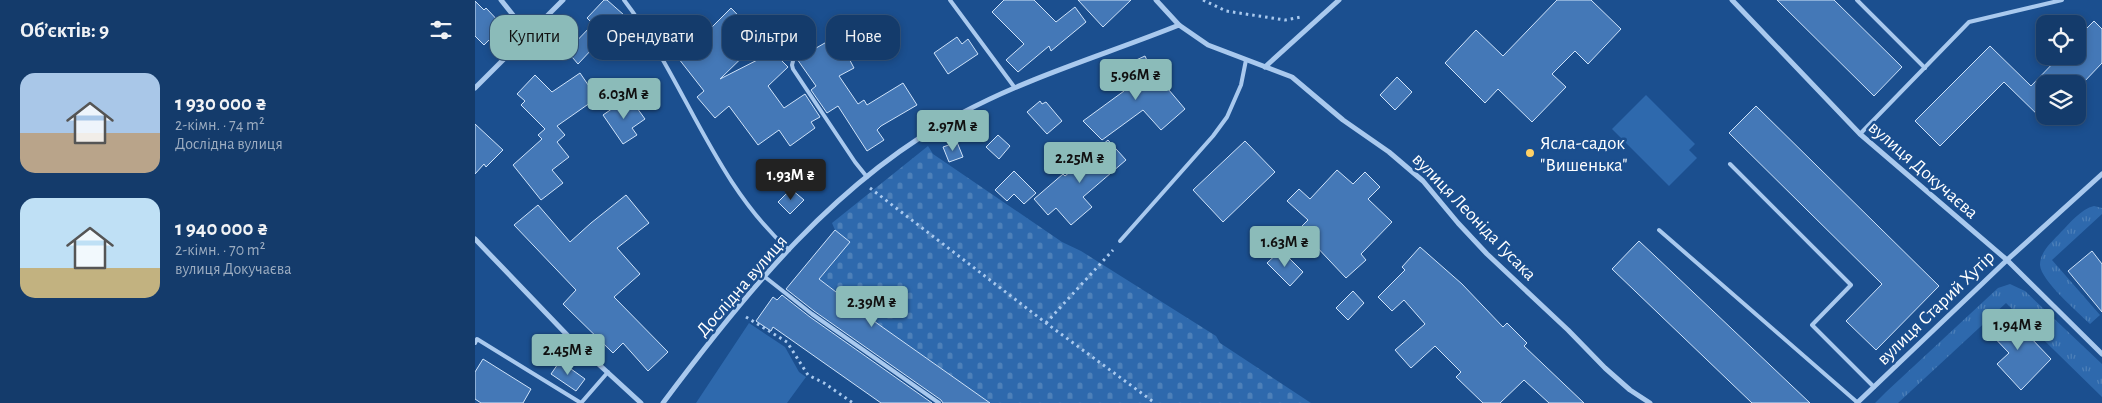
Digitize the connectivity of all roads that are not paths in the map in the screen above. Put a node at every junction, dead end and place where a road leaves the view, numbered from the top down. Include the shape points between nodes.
1 (501, 0) edge
2 (563, 0) edge
3 (624, 0) edge
4 (951, 0) edge
5 (1156, 0) edge
6 (1339, 0) edge
7 (1732, 0) edge
8 (1857, 0) edge
9 (2061, 0) edge
10 (513, 15) edge
11 (548, 15) edge
12 (1179, 25) junction
13 (502, 60) edge
14 (793, 60) edge
15 (1246, 60) junction
16 (1265, 67) junction
17 (1925, 68) junction
18 (475, 88) edge
19 (1015, 88) junction
20 (1860, 134) junction
21 (1730, 164) dead end
22 (2102, 174) edge
23 (864, 179) junction
24 (1659, 230) dead end
25 (475, 239) edge
26 (1119, 241) road end
27 (789, 250) junction
28 (2007, 260) junction
29 (765, 277) junction
30 (475, 342) edge
31 (2102, 354) edge
32 (608, 372) junction
33 (1874, 387) junction
34 (581, 403) edge
35 (641, 403) edge
36 (663, 403) edge
37 (939, 403) edge
38 (1650, 403) edge
39 (1857, 403) edge

1 - 10 street
2 - 11 street
3 - 27 lane via 654,44 740,195
4 - 19 lane
5 - 12 street
6 - 16 street
7 - 20 street, вулиця Докучаєва
8 - 17 lane
9 - 17 lane via 1969,22
12 - 15 street via 1208,45
12 - 19 street, Дослідна вулиця
13 - 18 street
14 - 23 lane via 793,69
15 - 16 street
15 - 26 lane via 1238,93 1223,123
16 - 38 street, вулиця Леоніда Гусака via 1292,77 1418,176 1487,254 1619,382
17 - 20 lane
19 - 23 street, Дослідна вулиця via 937,127
20 - 28 street, вулиця Докучаєва
21 - 33 lane via 1851,284 1812,325
22 - 28 street, вулиця Старий Хутір
23 - 27 street, Дослідна вулиця
24 - 39 lane
25 - 32 street via 570,338
27 - 29 street, Дослідна вулиця
28 - 31 street, вулиця Докучаєва
28 - 33 street, вулиця Старий Хутір
29 - 36 street, Дослідна вулиця
29 - 37 lane
30 - 34 lane via 477,339
32 - 34 lane
32 - 35 street
33 - 39 street, вулиця Старий Хутір

